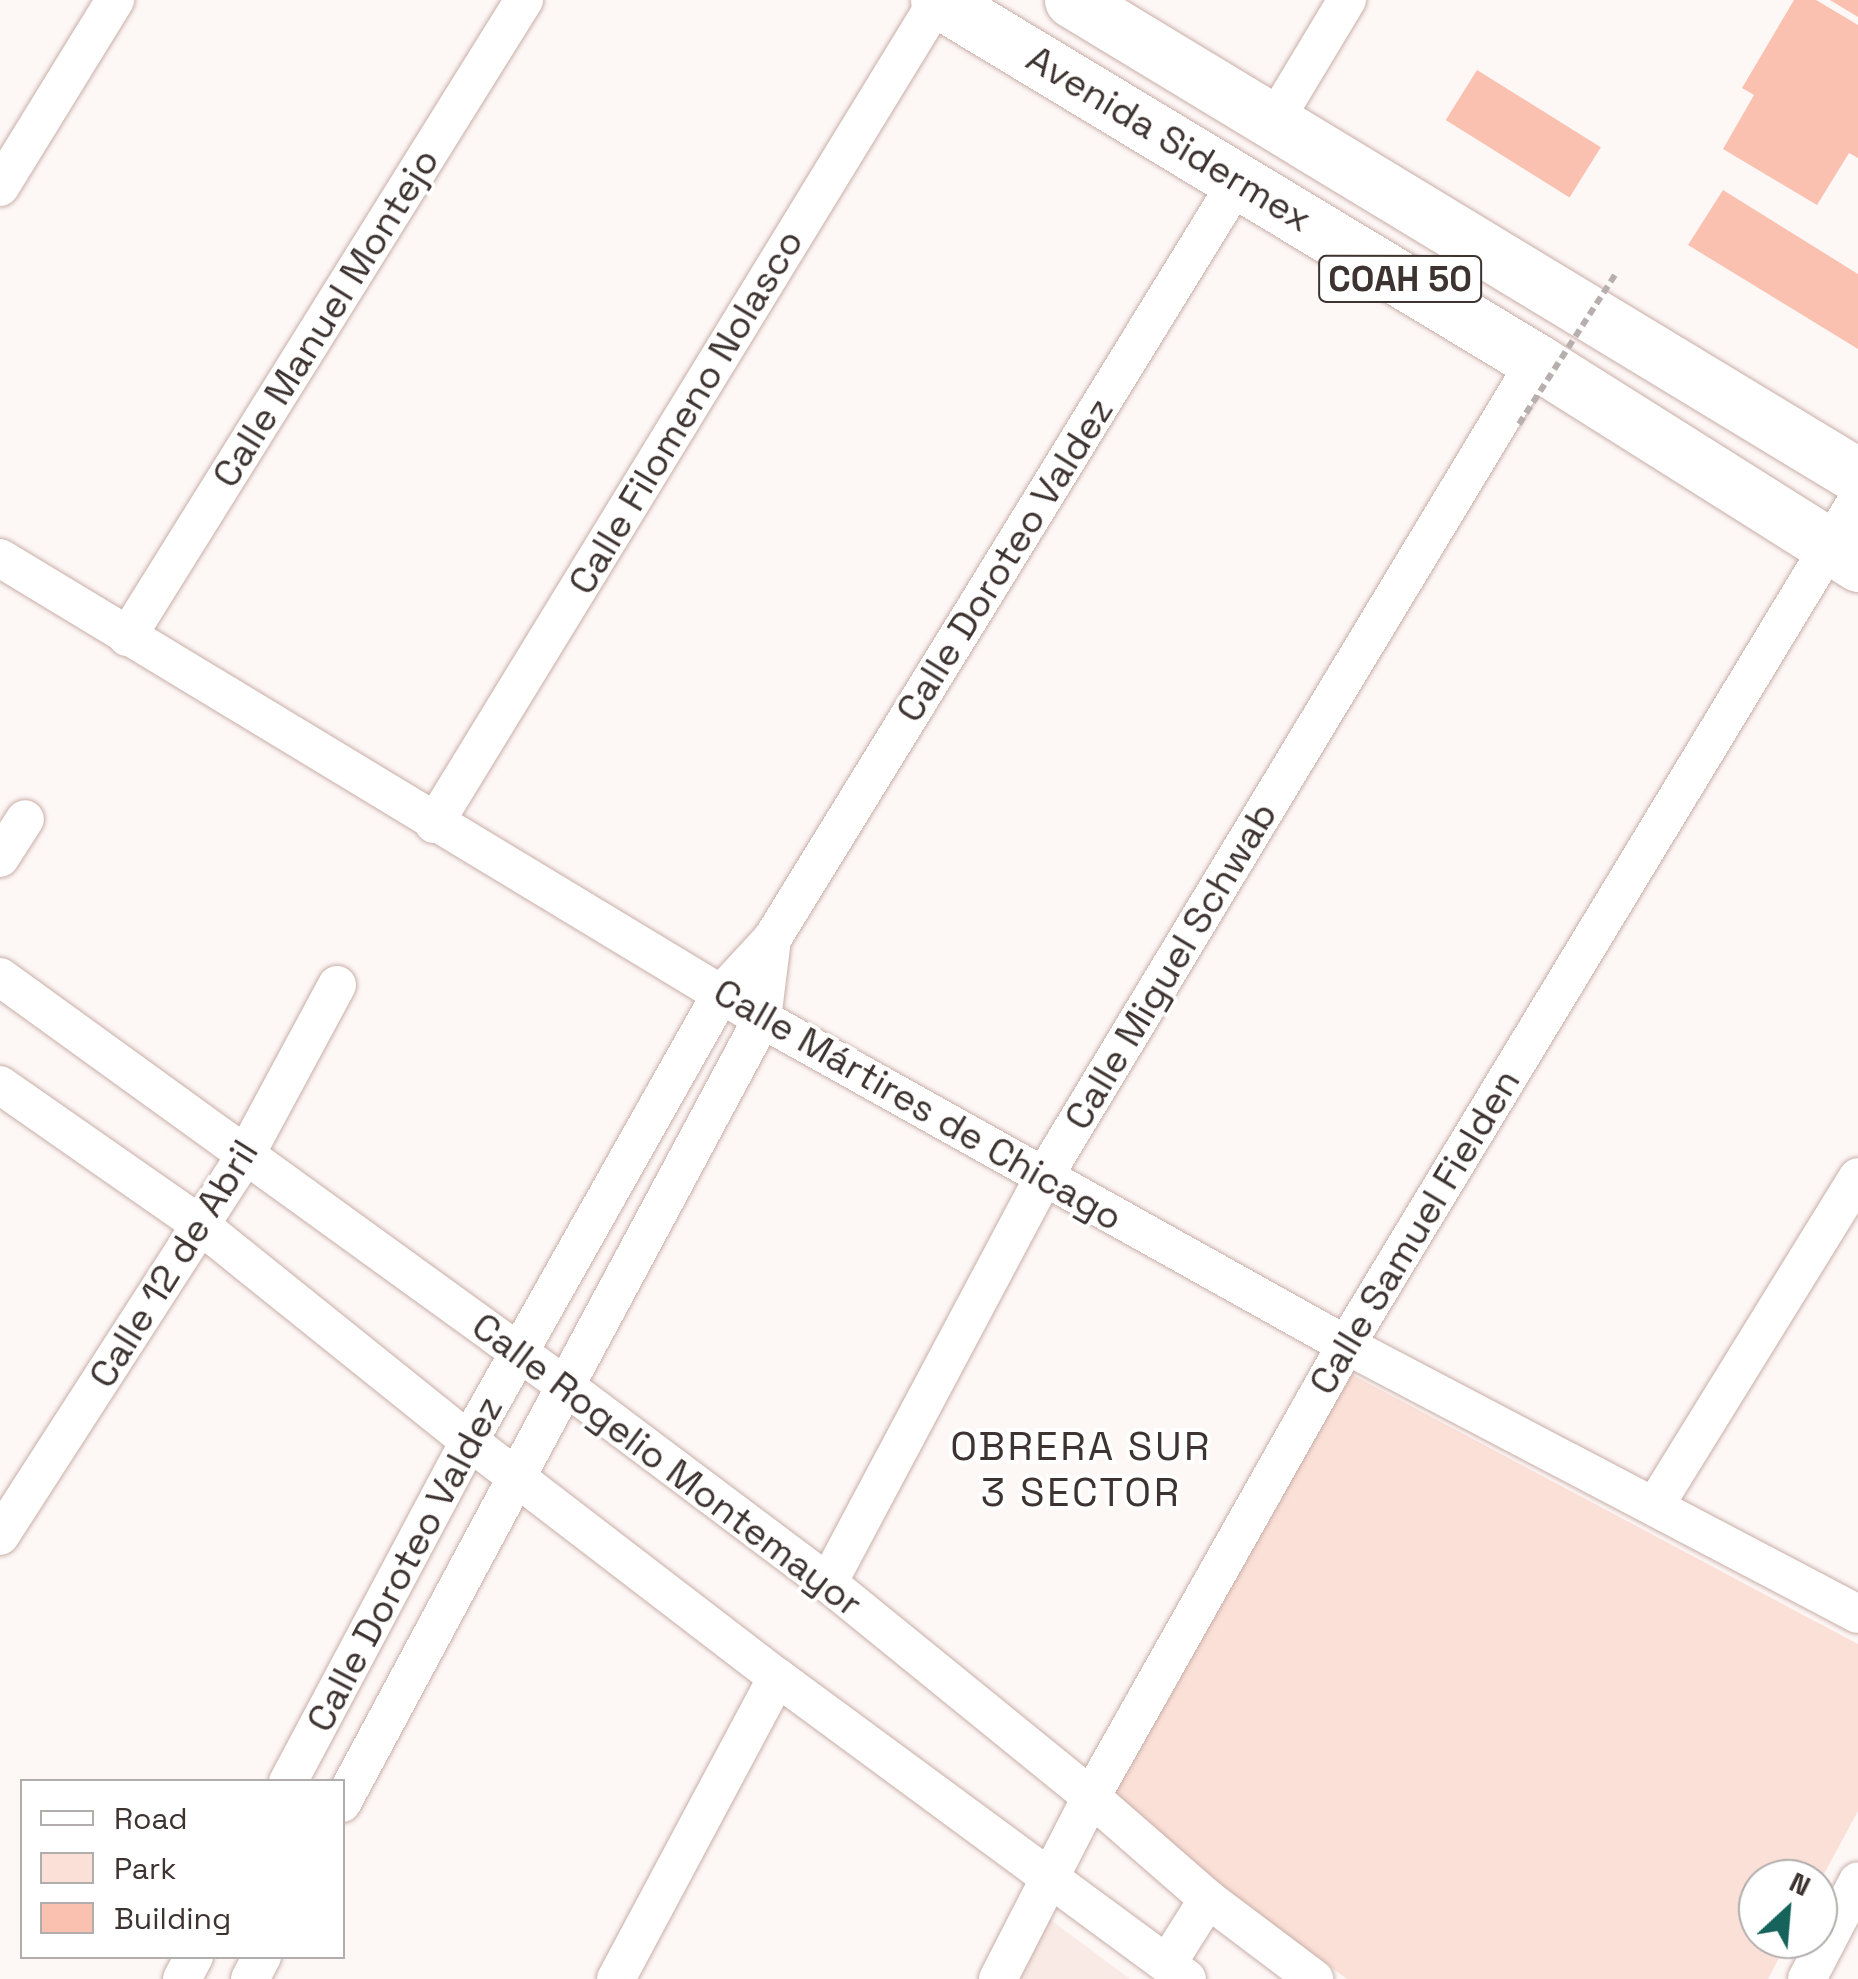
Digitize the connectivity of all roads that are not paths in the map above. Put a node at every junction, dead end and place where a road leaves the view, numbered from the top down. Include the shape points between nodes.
1 (115, 0) edge
2 (524, 0) edge
3 (938, 0) edge
4 (1072, 0) edge
5 (1348, 0) edge
6 (1273, 122) junction
7 (1238, 181) junction
8 (0, 188) edge
9 (1536, 362) junction
10 (1858, 476) edge
11 (1858, 499) edge
12 (1843, 555) edge
13 (0, 558) edge
14 (127, 637) junction
15 (25, 819) dead end
16 (434, 824) junction
17 (0, 858) edge
18 (772, 939) junction
19 (0, 977) edge
20 (337, 986) dead end
21 (721, 994) junction
22 (762, 1019) junction
23 (0, 1085) edge
24 (246, 1154) junction
25 (1858, 1176) edge
26 (1042, 1178) junction
27 (199, 1224) junction
28 (1346, 1344) junction
29 (518, 1354) junction
30 (564, 1385) junction
31 (469, 1441) junction
32 (516, 1474) junction
33 (1656, 1504) junction
34 (0, 1536) edge
35 (828, 1582) junction
36 (1858, 1614) edge
37 (776, 1677) junction
38 (290, 1779) edge
39 (1091, 1796) junction
40 (345, 1797) edge
41 (1050, 1878) junction
42 (1858, 1881) edge
43 (1208, 1899) junction
44 (1177, 1972) edge
45 (616, 1979) edge
46 (998, 1979) edge
47 (1314, 1979) edge
48 (1807, 1979) edge

1 - 8 street
2 - 14 street, Calle Manuel Montejo
3 - 7 main road, Avenida Sidermex / COAH 50
3 - 16 street, Calle Filomeno Nolasco
4 - 6 main road, Avenida Sidermex / COAH 50
5 - 6 street
6 - 10 main road, Avenida Sidermex / COAH 50
7 - 9 main road, Avenida Sidermex / COAH 50
7 - 18 street, Calle Doroteo Valdez
9 - 12 main road, Avenida Sidermex / COAH 50
9 - 26 street, Calle Miguel Schwab
11 - 12 street, Calle Samuel Fielden
12 - 28 street, Calle Samuel Fielden
13 - 14 street, Calle Mártires de Chicago
14 - 16 street, Calle Mártires de Chicago
15 - 17 street
16 - 21 street, Calle Mártires de Chicago
18 - 21 street, Calle Doroteo Valdez
18 - 22 street, Calle Doroteo Valdez
19 - 24 street, Calle Rogelio Montemayor
20 - 24 street, Calle 12 de Abril
21 - 22 street, Calle Mártires de Chicago
21 - 29 street, Calle Doroteo Valdez
22 - 26 street, Calle Mártires de Chicago
22 - 30 street, Calle Doroteo Valdez
23 - 27 street
24 - 27 street, Calle 12 de Abril
24 - 29 street, Calle Rogelio Montemayor
25 - 33 street
26 - 28 street, Calle Mártires de Chicago
26 - 35 street, Calle Miguel Schwab
27 - 31 street
27 - 34 street, Calle 12 de Abril
28 - 33 street, Calle Mártires de Chicago
28 - 39 street, Calle Samuel Fielden
29 - 30 street, Calle Rogelio Montemayor
29 - 31 street, Calle Doroteo Valdez
30 - 32 street, Calle Doroteo Valdez
30 - 35 street, Calle Rogelio Montemayor
31 - 32 street
31 - 38 street, Calle Doroteo Valdez
32 - 37 street
32 - 40 street, Calle Doroteo Valdez
33 - 36 street, Calle Mártires de Chicago
35 - 39 street, Calle Rogelio Montemayor
37 - 41 street
37 - 45 street
39 - 41 street, Calle Samuel Fielden
39 - 43 street, Calle Rogelio Montemayor
41 - 44 street
41 - 46 street, Calle Samuel Fielden
42 - 48 street
43 - 44 street
43 - 47 street, Calle Rogelio Montemayor

